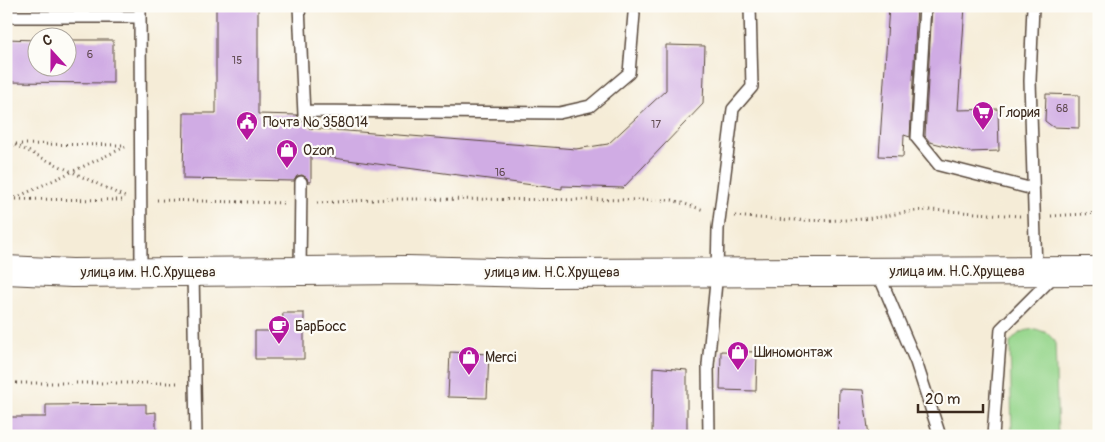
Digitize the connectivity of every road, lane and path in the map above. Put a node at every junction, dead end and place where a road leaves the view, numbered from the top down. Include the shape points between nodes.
1 (299, 6) edge
2 (750, 6) edge
3 (925, 6) edge
4 (1033, 6) edge
5 (140, 12) edge
6 (634, 14) dead end
7 (6, 17) edge
8 (13, 144) junction
9 (6, 146) edge
10 (71, 171) junction
11 (302, 182) dead end
12 (1033, 189) junction
13 (6, 198) edge
14 (13, 200) junction
15 (141, 200) junction
16 (301, 203) junction
17 (1099, 213) edge
18 (720, 215) junction
19 (1034, 218) junction
20 (6, 270) edge
21 (877, 271) junction
22 (1047, 271) junction
23 (1099, 271) edge
24 (141, 272) junction
25 (193, 272) junction
26 (300, 272) junction
27 (716, 272) junction
28 (6, 383) edge
29 (195, 383) junction
30 (196, 436) edge
31 (709, 436) edge
32 (940, 436) edge
33 (993, 436) edge

1 - 6 lane via 304,113 559,113 590,106 630,73
2 - 18 lane via 752,88 734,109
3 - 12 lane via 916,138 939,165
4 - 12 lane via 1030,81
5 - 7 lane
5 - 15 lane
8 - 9 path
8 - 10 path
8 - 10 path via 130,145
10 - 14 path
10 - 14 path via 130,200
11 - 16 lane
12 - 19 lane
13 - 14 path
15 - 16 path
15 - 24 lane
16 - 18 path via 389,199 672,200
16 - 26 lane
17 - 19 path
18 - 19 path via 772,219 863,218 932,210
18 - 27 lane
19 - 22 lane
20 - 24 main road, улица им. Н.С.Хрущева
21 - 22 main road, улица им. Н.С.Хрущева
21 - 27 main road, улица им. Н.С.Хрущева
21 - 32 lane via 916,362
22 - 23 main road, улица им. Н.С.Хрущева
22 - 33 lane via 1002,329
24 - 25 main road, улица им. Н.С.Хрущева
25 - 26 main road, улица им. Н.С.Хрущева
25 - 29 lane
26 - 27 main road, улица им. Н.С.Хрущева
27 - 31 lane via 708,365
28 - 29 path
29 - 30 lane

